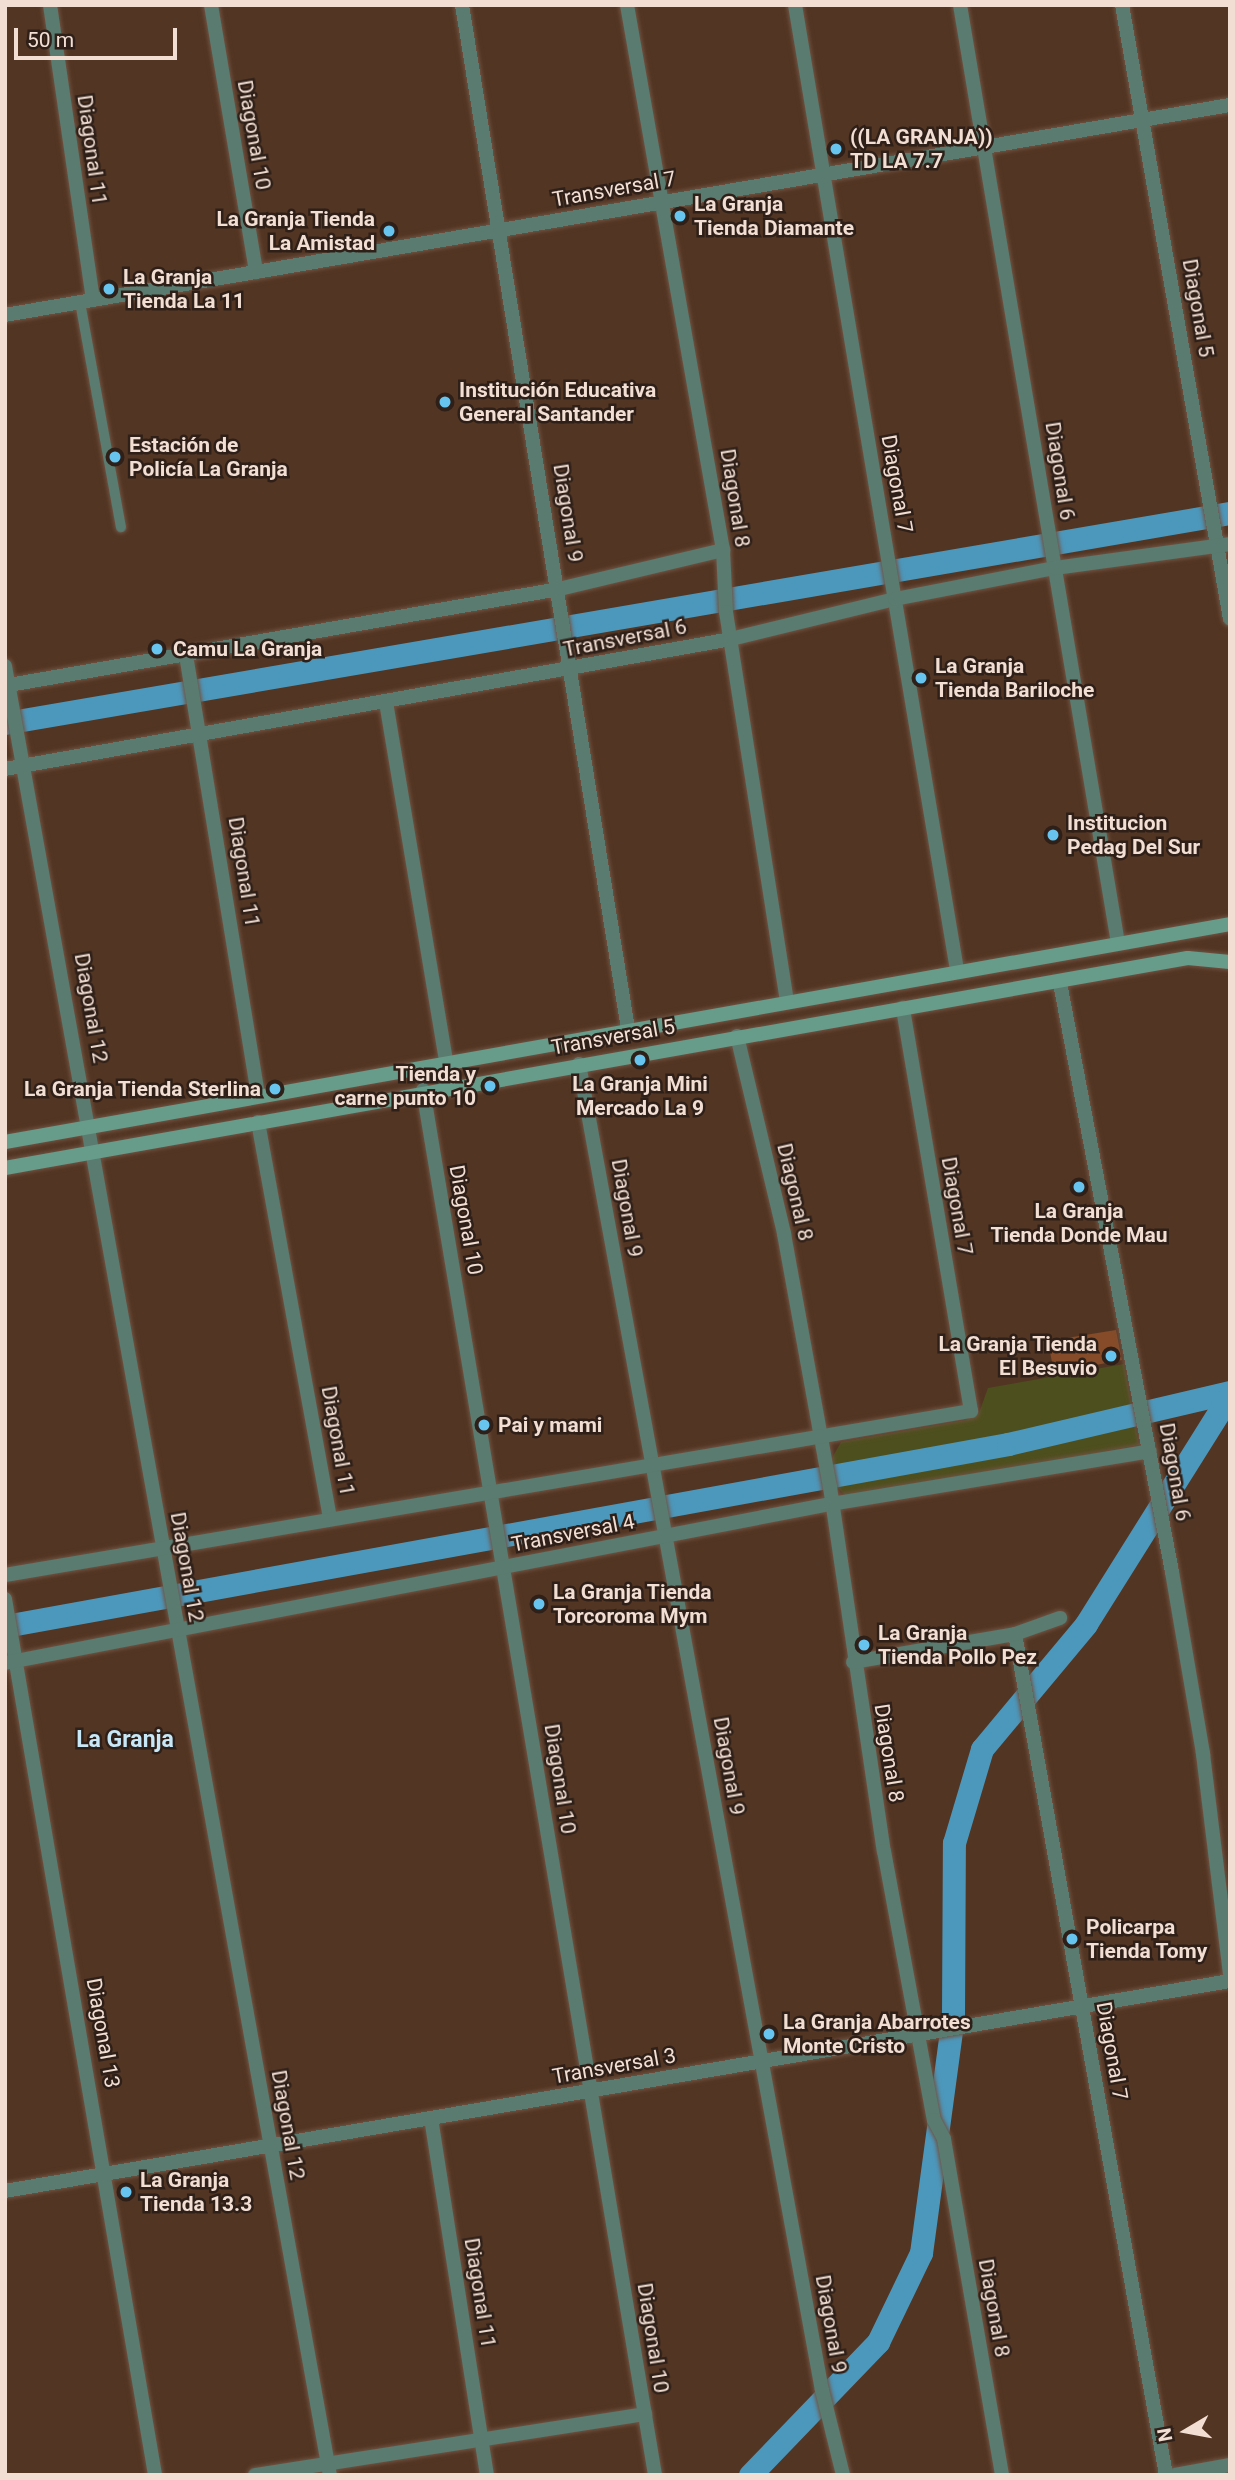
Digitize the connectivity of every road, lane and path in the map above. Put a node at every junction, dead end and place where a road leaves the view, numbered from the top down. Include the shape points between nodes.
1 (50, 5) edge
2 (211, 5) edge
3 (462, 5) edge
4 (627, 5) edge
5 (795, 5) edge
6 (960, 5) edge
7 (1122, 5) edge
8 (1230, 105) edge
9 (1143, 120) junction
10 (984, 147) junction
11 (822, 175) junction
12 (662, 202) junction
13 (500, 230) junction
14 (256, 272) junction
15 (87, 301) junction
16 (5, 315) edge
17 (121, 527) dead end
18 (1221, 542) edge
19 (723, 550) junction
20 (1055, 568) junction
21 (559, 589) junction
22 (894, 593) junction
23 (1230, 619) edge
24 (731, 639) junction
25 (186, 654) junction
26 (571, 664) junction
27 (5, 666) edge
28 (9, 685) junction
29 (386, 702) junction
30 (201, 735) junction
31 (26, 766) junction
32 (5, 769) edge
33 (1230, 924) edge
34 (1118, 943) junction
35 (1230, 962) edge
36 (957, 970) junction
37 (1060, 983) junction
38 (788, 1000) junction
39 (903, 1008) junction
40 (628, 1029) junction
41 (737, 1037) junction
42 (446, 1062) junction
43 (579, 1064) junction
44 (423, 1090) junction
45 (258, 1096) junction
46 (258, 1122) junction
47 (90, 1126) junction
48 (5, 1142) edge
49 (96, 1152) junction
50 (5, 1168) edge
51 (818, 1434) junction
52 (1150, 1451) junction
53 (652, 1463) junction
54 (491, 1498) junction
55 (831, 1504) junction
56 (330, 1519) junction
57 (664, 1530) junction
58 (163, 1554) junction
59 (504, 1567) junction
60 (5, 1575) edge
61 (6, 1601) edge
62 (1060, 1618) dead end
63 (176, 1623) junction
64 (1015, 1634) junction
65 (12, 1658) edge
66 (853, 1662) junction
67 (1230, 1973) edge
68 (1230, 1981) edge
69 (1083, 2006) junction
70 (917, 2035) junction
71 (762, 2062) junction
72 (591, 2091) junction
73 (431, 2118) junction
74 (270, 2146) junction
75 (106, 2174) junction
76 (5, 2191) edge
77 (645, 2414) junction
78 (483, 2438) junction
79 (1230, 2465) edge
80 (329, 2469) edge
81 (155, 2475) edge
82 (255, 2475) edge
83 (487, 2475) edge
84 (655, 2475) edge
85 (843, 2475) edge
86 (1002, 2475) edge
87 (1166, 2475) edge
88 (1175, 2475) edge

1 - 15 street, Diagonal 11
2 - 14 street, Diagonal 10
3 - 13 street, Diagonal 9
4 - 12 street, Diagonal 8
5 - 11 street, Diagonal 7
6 - 10 street, Diagonal 6
7 - 9 street, Diagonal 5
8 - 9 street, Transversal 7
9 - 10 street, Transversal 7
9 - 18 street, Diagonal 5
10 - 11 street, Transversal 7
10 - 20 street, Diagonal 6
11 - 12 street, Transversal 7
11 - 22 street, Diagonal 7
12 - 13 street, Transversal 7
12 - 19 street, Diagonal 8
13 - 14 street, Transversal 7
13 - 21 street, Diagonal 9
14 - 15 street, Transversal 7
15 - 16 street, Transversal 7
15 - 17 lane
18 - 20 street, Transversal 6
18 - 23 street, Diagonal 5
19 - 21 street
19 - 24 street, Diagonal 8
20 - 22 street, Transversal 6
20 - 34 street, Diagonal 6
21 - 25 street
21 - 26 street, Diagonal 9
22 - 24 street, Transversal 6
22 - 36 street, Diagonal 7
24 - 26 street, Transversal 6
24 - 38 street, Diagonal 8
25 - 28 street
25 - 30 street, Diagonal 11
26 - 29 street, Transversal 6
26 - 40 street, Diagonal 9
27 - 28 street, Diagonal 12
28 - 31 street, Diagonal 12
29 - 30 street, Transversal 6
29 - 42 street
30 - 31 street, Transversal 6
30 - 45 street, Diagonal 11
31 - 32 street, Transversal 6
31 - 47 street, Diagonal 12
33 - 34 street, Transversal 5
34 - 36 street, Transversal 5
35 - 37 street, Transversal 5 via 1188,958
36 - 38 street, Transversal 5
37 - 39 street, Transversal 5
37 - 52 street, Diagonal 6
38 - 40 street, Transversal 5
39 - 41 street, Transversal 5
39 - 51 street, Diagonal 7 via 971,1412
40 - 42 street, Transversal 5
41 - 43 street, Transversal 5
41 - 51 street, Diagonal 8 via 784,1234
42 - 45 street, Transversal 5
43 - 44 street, Transversal 5
43 - 53 street, Diagonal 9
44 - 46 street, Transversal 5
44 - 54 street, Diagonal 10
45 - 47 street, Transversal 5
46 - 49 street, Transversal 5
46 - 56 street, Diagonal 11
47 - 48 street, Transversal 5
47 - 49 street, Diagonal 12
49 - 50 street, Transversal 5
49 - 58 street, Diagonal 12
51 - 53 street
51 - 55 street, Diagonal 8
52 - 55 street, Transversal 4
52 - 67 street, Diagonal 6 via 1203,1754
53 - 54 street
53 - 57 street, Diagonal 9
54 - 56 street
54 - 59 street, Diagonal 10
55 - 57 street, Transversal 4
55 - 66 street, Diagonal 8
56 - 58 street
57 - 59 street, Transversal 4
57 - 71 street, Diagonal 9
58 - 60 street
58 - 63 street, Diagonal 12
59 - 63 street, Transversal 4
59 - 72 street, Diagonal 10
61 - 65 street, Diagonal 13
62 - 64 street
63 - 65 street, Transversal 4
63 - 74 street, Diagonal 12
64 - 66 street
64 - 69 street, Diagonal 7
65 - 75 street, Diagonal 13
66 - 70 street, Diagonal 8
68 - 69 street, Transversal 3
69 - 70 street, Transversal 3
69 - 87 street, Diagonal 7
70 - 71 street, Transversal 3
70 - 86 street, Diagonal 8 via 934,2120 944,2139
71 - 72 street, Transversal 3
71 - 85 street, Diagonal 9 via 822,2390
72 - 73 street, Transversal 3
72 - 77 street, Diagonal 10
73 - 74 street, Transversal 3
73 - 78 street, Diagonal 11
74 - 75 street, Transversal 3
74 - 80 street, Diagonal 12
75 - 76 street, Transversal 3
75 - 81 street, Diagonal 13
77 - 78 street
77 - 84 street, Diagonal 10
78 - 80 street
78 - 83 street, Diagonal 11
79 - 88 street
80 - 82 street

